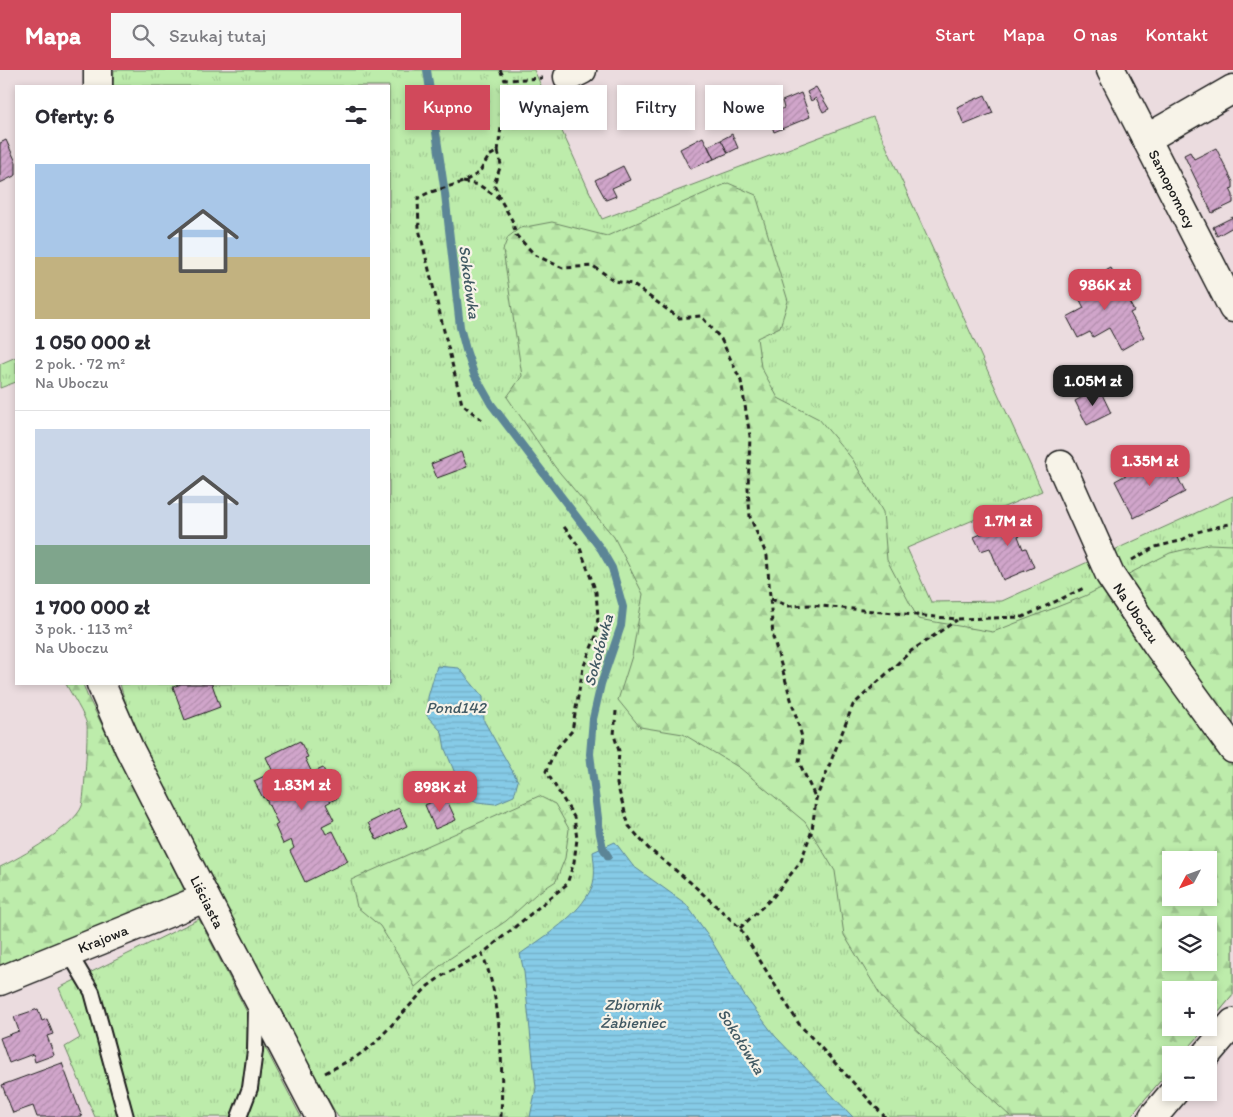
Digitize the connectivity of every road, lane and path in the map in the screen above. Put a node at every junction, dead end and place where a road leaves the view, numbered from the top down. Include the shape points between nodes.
1 (98, 70) edge
2 (500, 70) edge
3 (1111, 70) edge
4 (575, 74) edge
5 (505, 80) junction
6 (98, 85) edge
7 (1233, 89) edge
8 (1146, 139) junction
9 (498, 151) junction
10 (463, 182) junction
11 (500, 199) junction
12 (1233, 308) edge
13 (482, 420) dead end
14 (1060, 465) dead end
15 (1233, 523) edge
16 (562, 524) dead end
17 (1110, 575) junction
18 (771, 599) junction
19 (957, 620) junction
20 (101, 685) edge
21 (616, 711) dead end
22 (1233, 749) edge
23 (816, 799) junction
24 (205, 898) junction
25 (740, 928) junction
26 (69, 953) junction
27 (482, 954) junction
28 (0, 980) edge
29 (256, 996) junction
30 (1233, 1023) edge
31 (1214, 1046) edge
32 (303, 1085) junction
33 (1166, 1101) edge
34 (126, 1117) edge
35 (239, 1117) edge
36 (320, 1117) edge
37 (501, 1117) edge
38 (886, 1117) edge
39 (1153, 1117) edge

1 - 6 street
2 - 5 path
3 - 8 street, Samopomocy
4 - 5 path
5 - 9 path via 509,106 501,127
7 - 8 street
8 - 12 street, Samopomocy
9 - 10 path via 489,156 479,173
9 - 11 path via 501,165 494,184
10 - 11 path via 480,185
10 - 13 path via 418,198 419,229 462,404
11 - 18 path via 516,235 535,255 563,268 593,266 615,281 632,284 680,318 701,316 721,339 741,381 750,436 750,517 767,556
14 - 17 street, Na Uboczu
15 - 17 path via 1155,547
16 - 27 path via 580,548 596,592 598,617 596,636 583,668 572,731 556,749 546,771 574,818 577,839 574,862 567,884
17 - 19 path via 1023,617
17 - 22 street, Na Uboczu
18 - 19 path via 789,606 810,605
18 - 23 path via 773,637 802,737 799,762
19 - 23 path via 911,651 853,705
20 - 24 street, Liściasta via 129,748
21 - 25 path via 617,784 629,826 648,848
23 - 25 path via 812,830 801,861 774,897
24 - 26 street, Krajowa
24 - 29 street, Liściasta
25 - 38 path via 799,1024
26 - 28 street, Krajowa
26 - 34 lane via 92,992
27 - 32 path via 428,986 375,1043 356,1057
27 - 37 path via 490,972 499,1035
29 - 32 street, Liściasta
29 - 35 lane via 255,1051 250,1088
30 - 31 street
32 - 36 street, Liściasta
33 - 39 street

